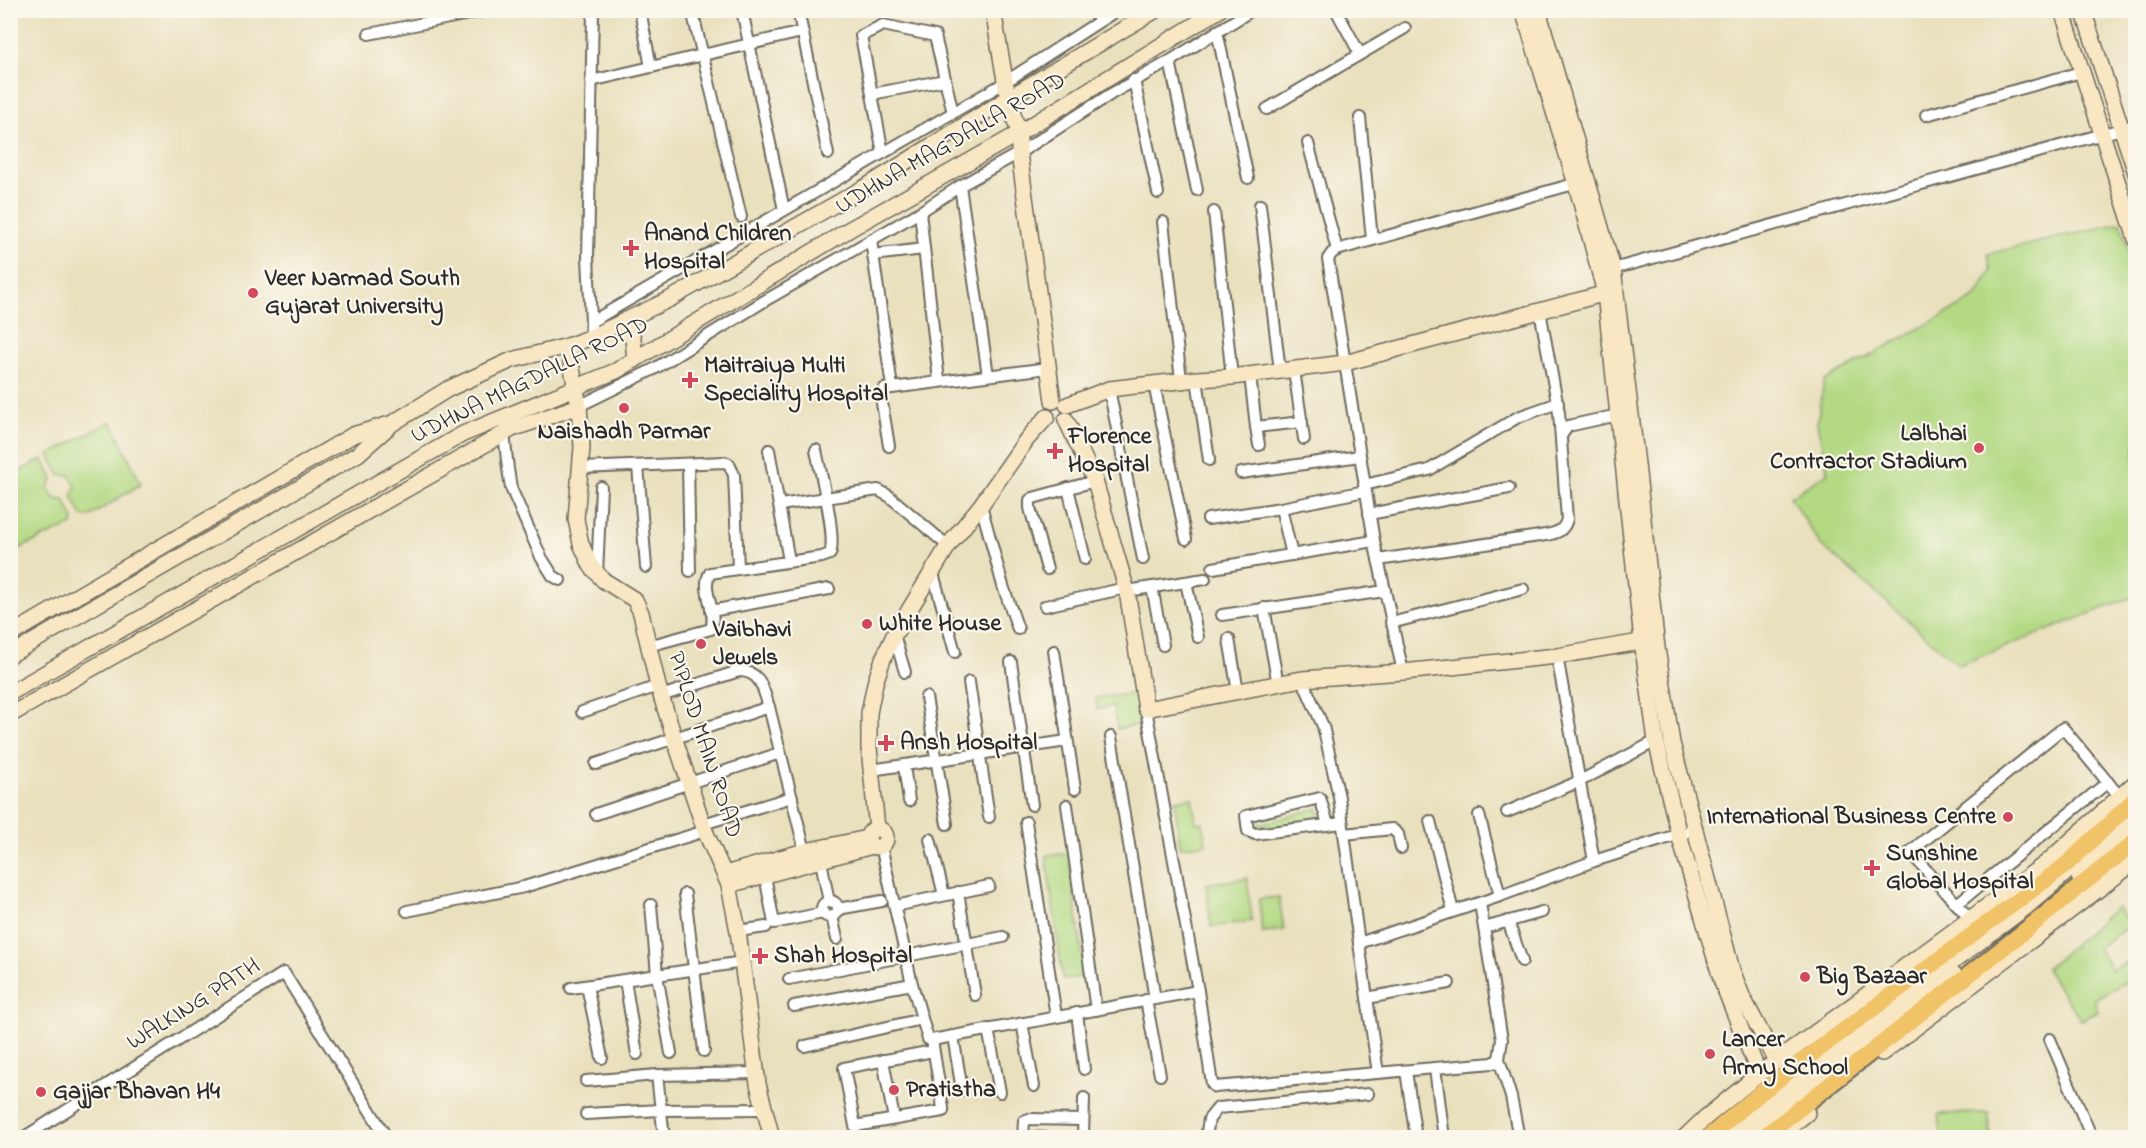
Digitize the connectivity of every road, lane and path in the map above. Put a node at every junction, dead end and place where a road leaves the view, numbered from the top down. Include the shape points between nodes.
1 (489, 10) edge
2 (593, 10) edge
3 (640, 10) edge
4 (692, 10) edge
5 (742, 10) edge
6 (798, 10) edge
7 (983, 10) edge
8 (993, 10) edge
9 (1117, 10) edge
10 (1156, 10) edge
11 (1219, 10) edge
12 (1252, 10) edge
13 (1336, 10) edge
14 (1523, 10) edge
15 (1538, 10) edge
16 (2062, 10) edge
17 (2083, 10) edge
18 (1405, 28) dead end
19 (802, 32) junction
20 (1217, 32) junction
21 (369, 34) dead end
22 (749, 44) junction
23 (1360, 54) junction
24 (702, 56) junction
25 (1170, 61) junction
26 (651, 67) junction
27 (2081, 72) junction
28 (945, 80) junction
29 (1134, 80) junction
30 (591, 81) junction
31 (1004, 92) junction
32 (872, 94) junction
33 (1267, 109) dead end
34 (953, 113) junction
35 (1926, 115) dead end
36 (1360, 118) dead end
37 (2128, 127) edge
38 (1016, 135) junction
39 (2101, 135) junction
40 (1308, 143) dead end
41 (883, 153) junction
42 (1019, 153) junction
43 (828, 154) dead end
44 (2136, 173) edge
45 (1248, 178) dead end
46 (1581, 182) junction
47 (960, 186) junction
48 (1197, 190) dead end
49 (1158, 193) dead end
50 (1260, 205) dead end
51 (784, 210) junction
52 (920, 212) junction
53 (1214, 212) dead end
54 (741, 217) dead end
55 (1163, 222) dead end
56 (1372, 239) junction
57 (2136, 239) edge
58 (871, 240) junction
59 (924, 249) junction
60 (1337, 250) junction
61 (873, 255) junction
62 (1613, 269) junction
63 (1611, 292) junction
64 (1540, 311) junction
65 (620, 323) junction
66 (591, 329) junction
67 (568, 346) junction
68 (635, 360) junction
69 (1346, 363) junction
70 (1048, 368) junction
71 (1287, 371) junction
72 (988, 375) junction
73 (1250, 375) junction
74 (1232, 377) junction
75 (1197, 379) junction
76 (1181, 380) junction
77 (939, 381) junction
78 (1154, 384) junction
79 (892, 387) junction
80 (574, 389) junction
81 (1109, 389) junction
82 (1558, 403) junction
83 (579, 406) junction
84 (1062, 409) junction
85 (1618, 415) junction
86 (1302, 422) junction
87 (393, 423) junction
88 (1256, 427) junction
89 (504, 433) junction
90 (1561, 436) junction
91 (1304, 439) dead end
92 (1259, 445) dead end
93 (889, 446) dead end
94 (769, 450) dead end
95 (816, 450) dead end
96 (1360, 456) junction
97 (1209, 460) dead end
98 (688, 464) junction
99 (638, 466) junction
100 (581, 468) junction
101 (1241, 472) dead end
102 (1095, 481) junction
103 (601, 487) dead end
104 (1068, 488) junction
105 (1365, 488) junction
106 (1509, 488) dead end
107 (826, 498) junction
108 (780, 505) junction
109 (981, 505) junction
110 (1281, 508) junction
111 (1369, 514) junction
112 (1208, 519) dead end
113 (1186, 539) dead end
114 (1374, 541) junction
115 (948, 546) junction
116 (1292, 555) junction
117 (1086, 559) dead end
118 (1143, 559) dead end
119 (1378, 560) junction
120 (789, 561) junction
121 (646, 567) dead end
122 (738, 568) junction
123 (1213, 568) dead end
124 (1047, 569) dead end
125 (932, 570) junction
126 (690, 571) dead end
127 (597, 574) junction
128 (1205, 579) dead end
129 (560, 580) dead end
130 (1186, 582) junction
131 (1152, 587) junction
132 (829, 589) dead end
133 (1523, 589) dead end
134 (1126, 590) junction
135 (1385, 591) junction
136 (1045, 606) dead end
137 (1264, 608) junction
138 (711, 611) junction
139 (1222, 615) dead end
140 (1391, 623) junction
141 (1018, 629) dead end
142 (894, 635) junction
143 (10, 636) edge
144 (1198, 637) dead end
145 (1229, 639) dead end
146 (1649, 640) junction
147 (1163, 645) dead end
148 (648, 646) junction
149 (1054, 651) dead end
150 (955, 652) dead end
151 (10, 655) edge
152 (1557, 656) junction
153 (1011, 662) dead end
154 (905, 672) dead end
155 (1403, 672) junction
156 (1302, 679) junction
157 (969, 682) dead end
158 (1278, 684) junction
159 (660, 691) junction
160 (1238, 692) junction
161 (10, 693) edge
162 (926, 697) dead end
163 (769, 707) junction
164 (1146, 708) junction
165 (582, 712) dead end
166 (10, 715) edge
167 (674, 737) junction
168 (1110, 737) dead end
169 (1067, 741) junction
170 (1656, 741) junction
171 (1023, 747) junction
172 (780, 753) junction
173 (980, 754) junction
174 (936, 761) junction
175 (596, 764) dead end
176 (904, 766) junction
177 (871, 770) junction
178 (1580, 781) junction
179 (690, 782) junction
180 (2108, 782) junction
181 (2136, 782) edge
182 (1075, 789) dead end
183 (792, 797) junction
184 (2128, 797) edge
185 (909, 801) dead end
186 (1032, 805) dead end
187 (1067, 805) dead end
188 (1506, 812) dead end
189 (2136, 813) edge
190 (596, 814) dead end
191 (1479, 815) dead end
192 (989, 817) dead end
193 (1430, 821) dead end
194 (1026, 822) dead end
195 (1342, 823) junction
196 (947, 824) dead end
197 (1328, 824) junction
198 (704, 827) junction
199 (2136, 827) edge
200 (1686, 833) junction
201 (1344, 834) junction
202 (930, 839) dead end
203 (874, 840) junction
204 (2136, 841) edge
205 (1401, 848) dead end
206 (805, 851) junction
207 (821, 861) junction
208 (1594, 861) junction
209 (2136, 861) edge
210 (765, 876) junction
211 (727, 880) junction
212 (989, 886) dead end
213 (958, 892) junction
214 (685, 894) dead end
215 (944, 895) junction
216 (1500, 896) junction
217 (882, 901) dead end
218 (1480, 903) junction
219 (1957, 904) junction
220 (651, 905) dead end
221 (895, 906) junction
222 (407, 910) dead end
223 (831, 910) junction
224 (1453, 911) junction
225 (1542, 912) dead end
226 (1970, 919) junction
227 (1509, 921) junction
228 (766, 927) dead end
229 (1484, 928) junction
230 (738, 931) junction
231 (1003, 937) dead end
232 (837, 939) dead end
233 (1359, 943) junction
234 (967, 944) junction
235 (906, 957) junction
236 (1522, 961) dead end
237 (743, 963) junction
238 (694, 969) junction
239 (657, 975) junction
240 (789, 979) dead end
241 (625, 980) junction
242 (1449, 983) dead end
243 (912, 984) junction
244 (587, 986) junction
245 (571, 988) dead end
246 (1198, 991) junction
247 (975, 995) dead end
248 (1367, 998) junction
249 (1150, 999) junction
250 (794, 1006) dead end
251 (1096, 1010) junction
252 (1077, 1012) junction
253 (1056, 1016) junction
254 (922, 1019) junction
255 (1022, 1023) junction
256 (988, 1029) junction
257 (952, 1036) junction
258 (2050, 1040) dead end
259 (805, 1046) dead end
260 (932, 1046) junction
261 (704, 1051) dead end
262 (671, 1053) dead end
263 (637, 1054) dead end
264 (602, 1058) dead end
265 (1499, 1059) junction
266 (883, 1060) junction
267 (1776, 1061) junction
268 (1435, 1068) junction
269 (1084, 1069) dead end
270 (1406, 1071) junction
271 (1378, 1073) junction
272 (757, 1074) junction
273 (1759, 1074) junction
274 (1160, 1075) dead end
275 (657, 1076) junction
276 (586, 1081) dead end
277 (1034, 1086) dead end
278 (962, 1090) dead end
279 (1000, 1092) dead end
280 (1368, 1094) dead end
281 (1084, 1098) dead end
282 (765, 1109) junction
283 (661, 1110) junction
284 (586, 1114) dead end
285 (894, 1119) junction
286 (1083, 1120) junction
287 (23, 1137) edge
288 (387, 1137) edge
289 (664, 1137) edge
290 (772, 1137) edge
291 (1023, 1137) edge
292 (1049, 1137) edge
293 (1083, 1137) edge
294 (1206, 1137) edge
295 (1416, 1137) edge
296 (1444, 1137) edge
297 (1519, 1137) edge
298 (1684, 1137) edge
299 (1707, 1137) edge
300 (1727, 1137) edge
301 (1746, 1137) edge
302 (1762, 1137) edge
303 (1777, 1137) edge
304 (2092, 1137) edge

1 - 21 street
2 - 30 street
3 - 26 street
4 - 24 street
5 - 22 street
6 - 19 street
7 - 31 street
8 - 31 street
9 - 31 street
10 - 31 street, UDHNA MAGDALLA ROAD
11 - 38 street, UDHNA MAGDALLA ROAD
12 - 20 street
13 - 23 street
14 - 46 street
15 - 46 street
16 - 27 street
17 - 37 street
18 - 23 street
19 - 22 street
19 - 43 street
20 - 25 street
20 - 45 street
22 - 24 street
22 - 51 street
23 - 33 street
24 - 26 street
24 - 54 street
25 - 29 street
25 - 48 street
26 - 30 street
27 - 35 street
27 - 39 street
28 - 32 street
28 - 32 street via 935,36 883,26 861,36
28 - 34 street
29 - 42 street
29 - 49 street
30 - 66 street
31 - 34 street
31 - 38 street
31 - 65 street, UDHNA MAGDALLA ROAD via 867,186 670,299
32 - 41 street
34 - 41 street
36 - 56 street
37 - 39 street
37 - 44 street
38 - 42 street
38 - 68 street, UDHNA MAGDALLA ROAD via 850,229
39 - 57 street
39 - 62 street
40 - 60 street
41 - 51 street
42 - 47 street
42 - 70 street
46 - 56 street
46 - 62 street
46 - 63 street
47 - 52 street
47 - 72 street
50 - 71 street
51 - 66 street
52 - 58 street
52 - 59 street
53 - 74 street
55 - 76 street
56 - 60 street
58 - 61 street
58 - 83 street via 654,369
59 - 61 street
59 - 77 street
60 - 69 street via 1328,259
61 - 79 street
62 - 63 street
63 - 64 street
63 - 85 street
63 - 146 street
64 - 69 street
64 - 82 street
65 - 66 street, UDHNA MAGDALLA ROAD
65 - 68 street via 633,338
66 - 67 street, UDHNA MAGDALLA ROAD
67 - 80 street, PIPLOD MAIN ROAD
67 - 87 street, UDHNA MAGDALLA ROAD via 483,372 448,388
68 - 80 street, UDHNA MAGDALLA ROAD
69 - 71 street
69 - 96 street
70 - 72 street
70 - 84 street
71 - 73 street
71 - 86 street
72 - 77 street
73 - 74 street
73 - 88 street
74 - 75 street
75 - 76 street
75 - 97 street
76 - 78 street
77 - 79 street
78 - 81 street
78 - 113 street
79 - 93 street via 884,389 880,397
80 - 83 street, PIPLOD MAIN ROAD
80 - 161 street, UDHNA MAGDALLA ROAD via 463,434
81 - 84 street
81 - 118 street
82 - 90 street
82 - 105 street via 1518,417 1430,470
83 - 89 street
83 - 100 street, PIPLOD MAIN ROAD
84 - 102 street
84 - 109 street via 1056,423 1047,417 1028,439
85 - 90 street via 1568,426
85 - 146 street
86 - 88 street
86 - 91 street
87 - 143 street via 353,435
87 - 151 street, UDHNA MAGDALLA ROAD via 358,454
88 - 92 street
89 - 129 street via 512,488 541,558
89 - 166 street
90 - 119 street via 1567,519 1561,531
94 - 108 street
95 - 107 street
96 - 101 street
96 - 105 street
98 - 99 street
98 - 122 street via 725,462 733,470
98 - 126 street
99 - 100 street
99 - 121 street
100 - 127 street, PIPLOD MAIN ROAD via 577,531
102 - 104 street
102 - 134 street
103 - 127 street
104 - 117 street
104 - 124 street via 1030,500
105 - 110 street
105 - 111 street
106 - 111 street
107 - 108 street
107 - 115 street via 871,490 883,492
107 - 120 street via 830,554
108 - 120 street
109 - 115 street
109 - 141 street
110 - 112 street
110 - 116 street
111 - 114 street
114 - 116 street
114 - 119 street
115 - 125 street
116 - 123 street
119 - 135 street
120 - 122 street
122 - 138 street via 707,576
125 - 142 street
125 - 150 street
127 - 148 street, PIPLOD MAIN ROAD via 635,600
128 - 130 street
130 - 131 street
130 - 144 street
131 - 134 street
131 - 147 street
132 - 138 street
133 - 140 street
134 - 136 street
134 - 164 street
135 - 137 street
135 - 140 street
137 - 139 street
137 - 158 street
138 - 148 street via 713,625 707,631
140 - 155 street
142 - 154 street
142 - 177 street via 875,683 869,713
145 - 160 street
146 - 152 street
146 - 170 street
146 - 200 street via 1672,743
148 - 159 street, PIPLOD MAIN ROAD
149 - 169 street
152 - 155 street
152 - 178 street
153 - 171 street
155 - 156 street
156 - 158 street
156 - 195 street via 1323,726
157 - 173 street
158 - 160 street
159 - 163 street via 747,671 760,682
159 - 165 street
159 - 167 street, PIPLOD MAIN ROAD
160 - 164 street
162 - 174 street
163 - 167 street
163 - 172 street
164 - 246 street
167 - 175 street
167 - 179 street, PIPLOD MAIN ROAD
168 - 249 street
169 - 171 street
169 - 182 street
170 - 178 street
170 - 200 street
171 - 173 street
171 - 186 street
172 - 179 street
172 - 183 street
173 - 174 street
173 - 192 street
174 - 176 street
174 - 196 street
176 - 177 street
176 - 185 street
177 - 203 street
178 - 188 street
178 - 208 street
179 - 190 street
179 - 198 street, PIPLOD MAIN ROAD
180 - 184 street
180 - 219 street
180 - 219 street via 2063,728 1910,852
181 - 184 street
183 - 198 street
183 - 206 street
184 - 226 street
184 - 299 main road via 2067,864
187 - 251 street
189 - 300 street via 2025,908
191 - 216 street
193 - 224 street
194 - 253 street
195 - 197 street
195 - 201 street
197 - 197 street via 1252,834 1246,816 1320,798
198 - 211 street, PIPLOD MAIN ROAD
198 - 222 street via 524,887
199 - 301 street via 2062,892
200 - 208 street
200 - 267 street via 1742,996
200 - 273 street via 1722,982
201 - 205 street via 1392,829 1398,834
201 - 233 street
202 - 215 street
203 - 206 street
203 - 207 street
203 - 221 street
204 - 302 main road
206 - 211 street
207 - 210 street
207 - 223 street
208 - 216 street
209 - 303 street
210 - 211 street
210 - 223 street via 774,923
211 - 230 street, PIPLOD MAIN ROAD
212 - 213 street
213 - 215 street
213 - 234 street
214 - 238 street
215 - 221 street
216 - 218 street
217 - 223 street
218 - 224 street
218 - 229 street
219 - 226 street
220 - 239 street
221 - 235 street
223 - 232 street
224 - 233 street
225 - 227 street
226 - 267 street
227 - 229 street
227 - 236 street
228 - 230 street
229 - 265 street via 1502,1040
230 - 237 street, PIPLOD MAIN ROAD
231 - 234 street
233 - 248 street
234 - 235 street
234 - 247 street
235 - 240 street
235 - 243 street
237 - 238 street
237 - 272 street, PIPLOD MAIN ROAD
238 - 239 street
238 - 261 street
239 - 241 street
239 - 262 street
241 - 244 street
241 - 263 street
242 - 248 street
243 - 250 street
243 - 254 street
244 - 245 street
244 - 264 street
246 - 249 street
246 - 271 street via 1215,1087
248 - 271 street
249 - 251 street
249 - 274 street
251 - 252 street
252 - 253 street
252 - 269 street
253 - 255 street
254 - 259 street
254 - 260 street
255 - 256 street
255 - 277 street
256 - 257 street
256 - 279 street
257 - 260 street
257 - 278 street
258 - 304 street
260 - 266 street
260 - 285 street via 943,1110
265 - 268 street via 1493,1063
265 - 297 street
266 - 285 street
266 - 285 street via 844,1070 855,1126
267 - 273 street
268 - 270 street
268 - 296 street
270 - 271 street
270 - 295 street
272 - 275 street
272 - 282 street, PIPLOD MAIN ROAD
273 - 298 street
275 - 276 street
275 - 283 street
280 - 294 street via 1218,1108 1209,1119
281 - 286 street
282 - 283 street
282 - 290 street, PIPLOD MAIN ROAD
283 - 284 street
283 - 289 street
286 - 291 street via 1029,1119 1024,1121
286 - 293 street
287 - 288 street, WALKING PATH via 284,974
291 - 292 street

